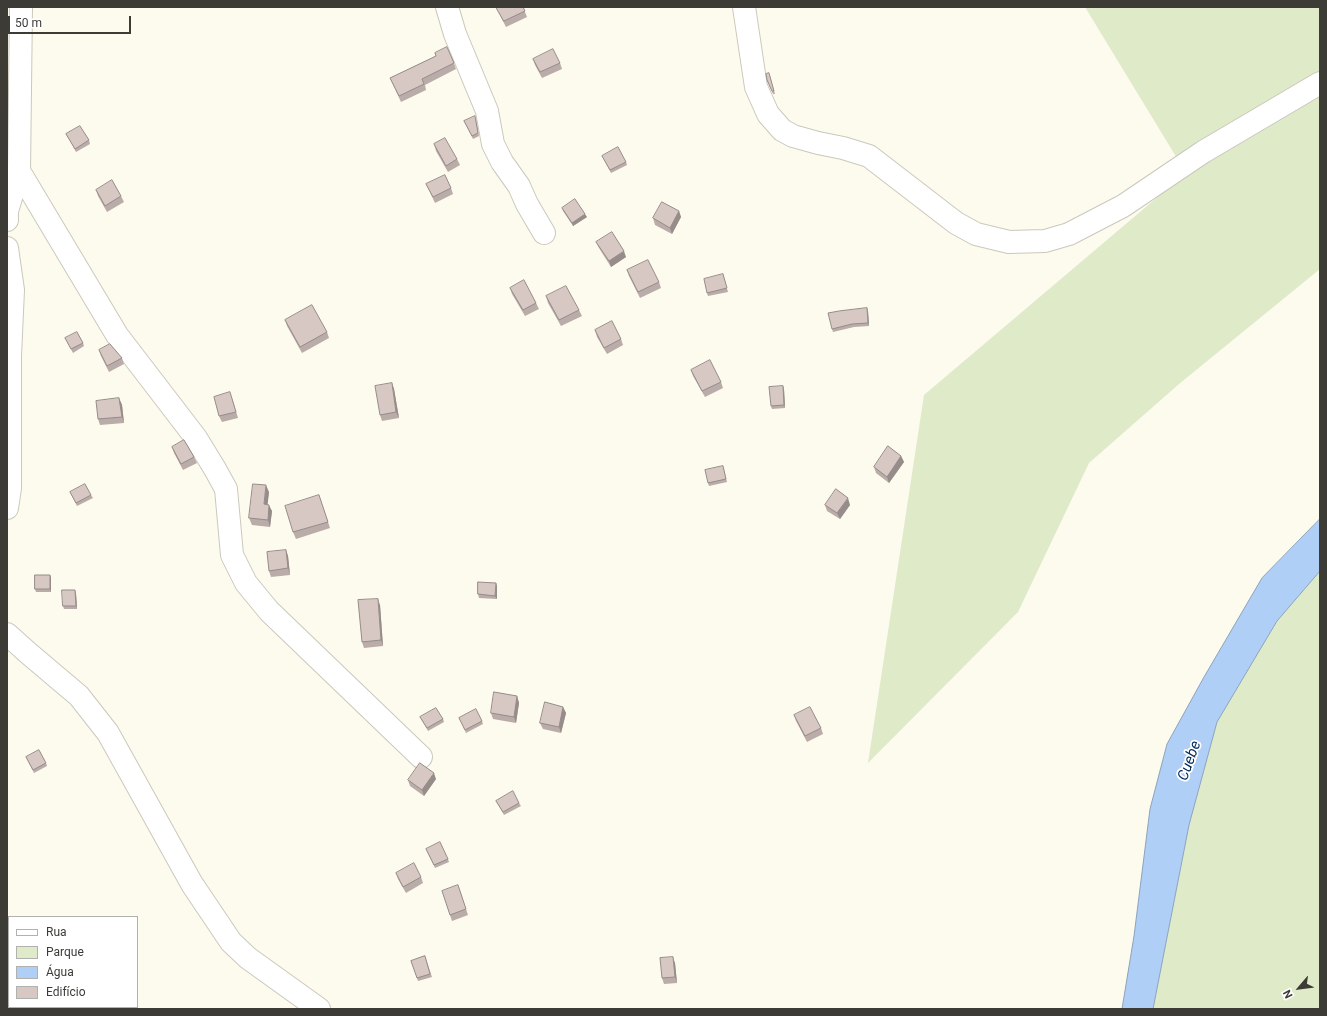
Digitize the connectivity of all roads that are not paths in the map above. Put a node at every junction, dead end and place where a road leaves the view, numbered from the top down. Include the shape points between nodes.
1 (20, 7) edge
2 (446, 7) edge
3 (744, 7) edge
4 (1320, 83) edge
5 (14, 121) edge
6 (19, 171) junction
7 (7, 211) edge
8 (7, 220) edge
9 (544, 233) dead end
10 (7, 248) edge
11 (7, 508) edge
12 (7, 634) edge
13 (421, 758) dead end
14 (319, 1009) edge

1 - 5 street
2 - 9 street via 488,112 494,144
3 - 4 street via 756,87 768,114 782,130 793,136 869,156 956,223 976,234 1009,242 1045,241 1069,234 1123,206 1202,152
5 - 6 street
6 - 7 street
6 - 13 street via 117,335 196,438 215,469 226,489 232,555 246,583 269,611
7 - 8 street
10 - 11 street via 13,290 10,488
12 - 14 street via 79,696 108,733 192,884 231,942 248,958

